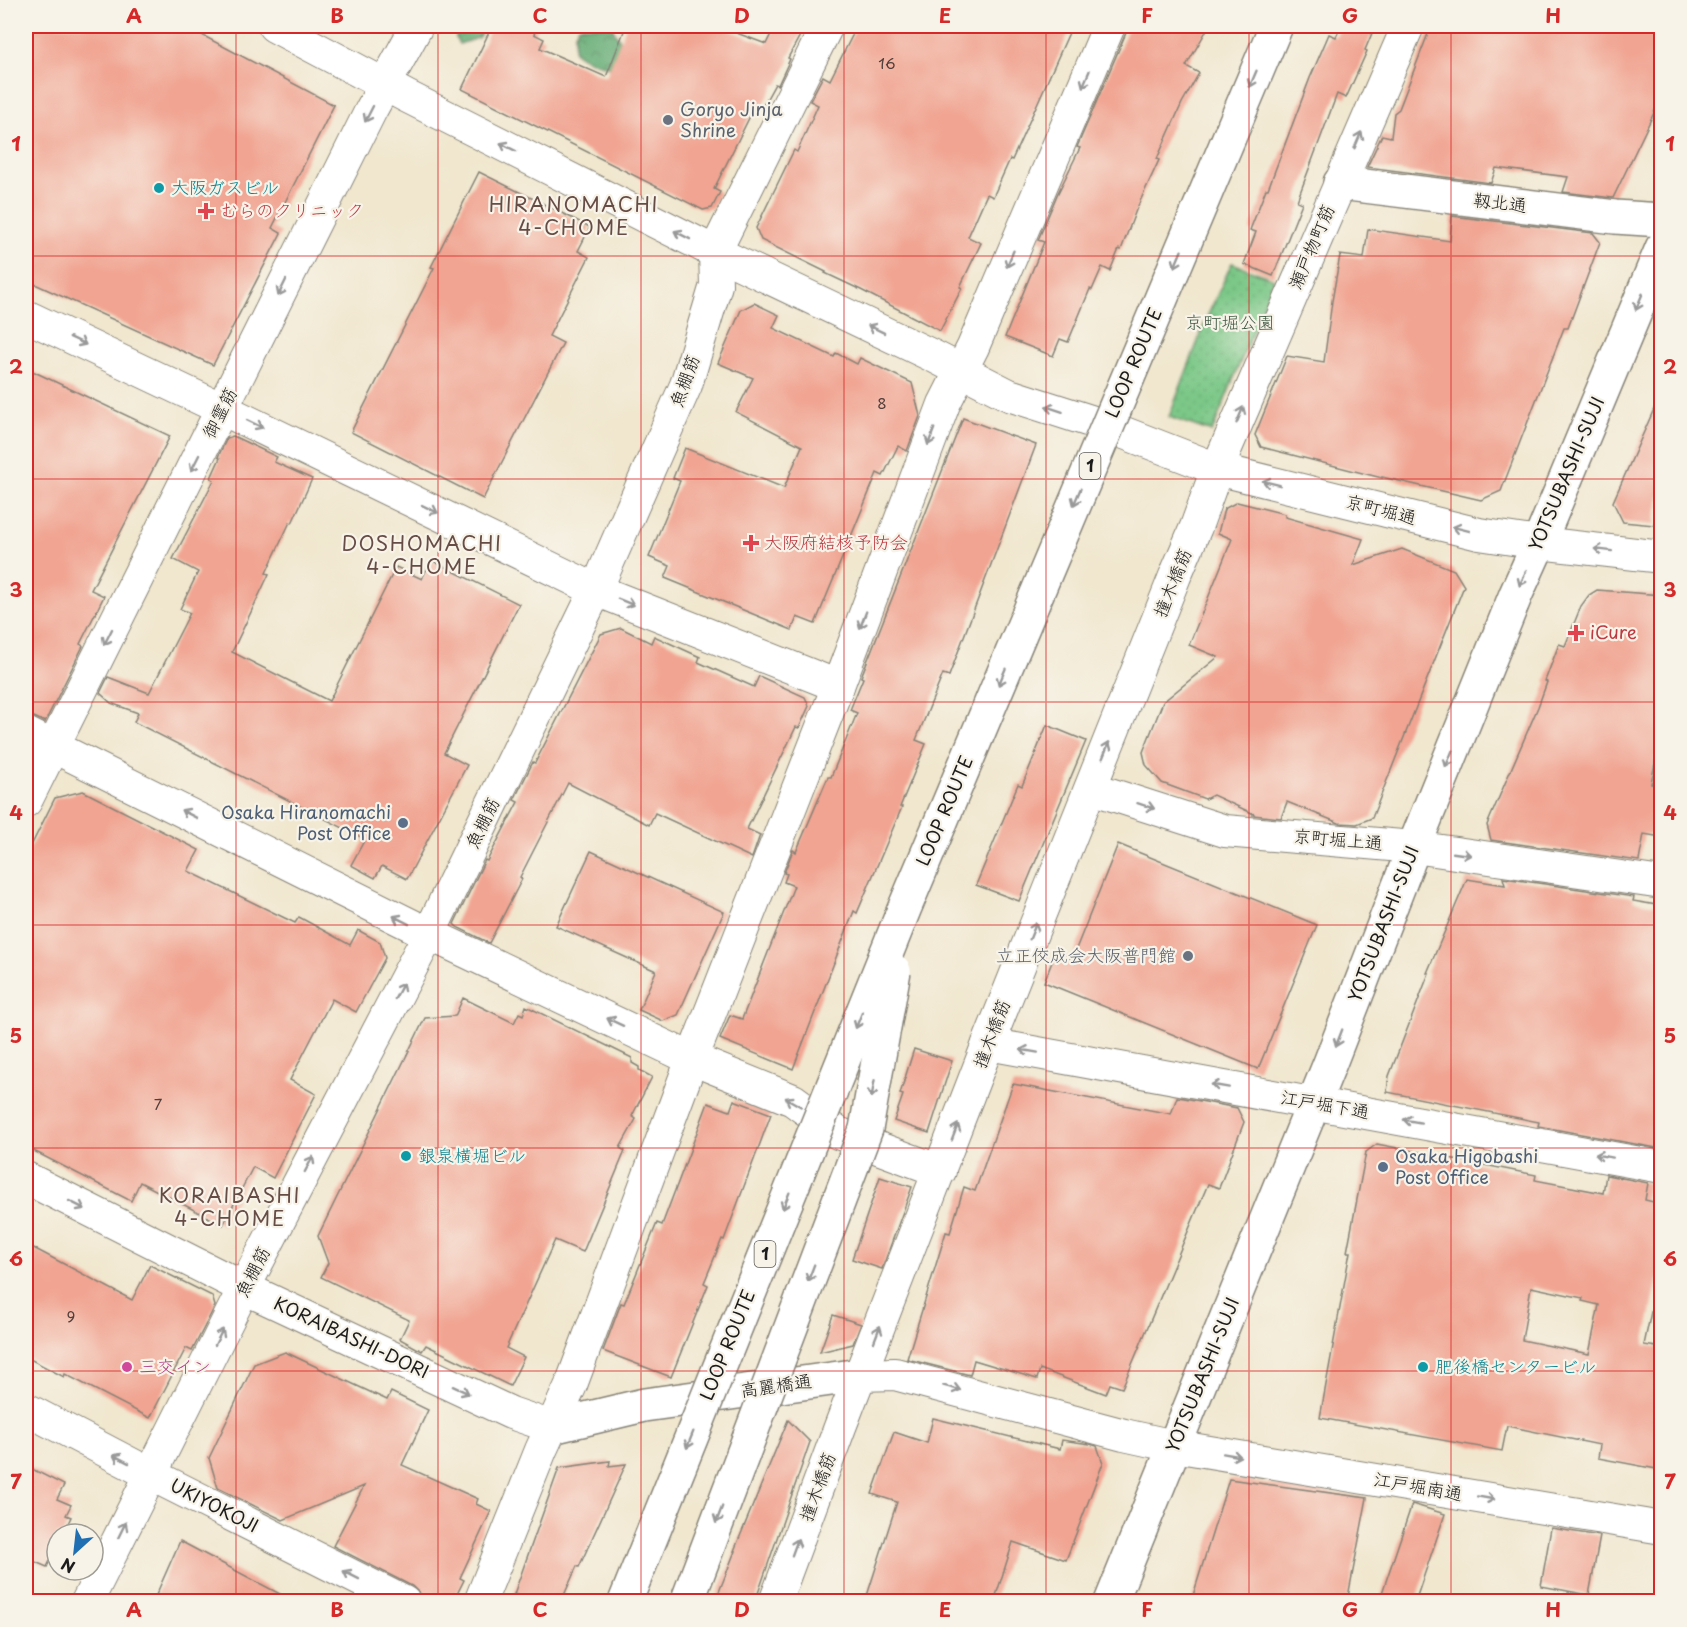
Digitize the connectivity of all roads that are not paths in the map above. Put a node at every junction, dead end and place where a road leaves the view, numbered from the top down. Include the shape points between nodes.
1 (274, 26) edge
2 (417, 26) edge
3 (827, 26) edge
4 (1109, 26) edge
5 (1276, 26) edge
6 (1408, 26) edge
7 (385, 84) junction
8 (1340, 183) junction
9 (1662, 220) edge
10 (1662, 248) edge
11 (716, 252) junction
12 (26, 316) edge
13 (961, 370) junction
14 (222, 409) junction
15 (1216, 469) junction
16 (1539, 543) junction
17 (1662, 557) edge
18 (596, 590) junction
19 (838, 686) junction
20 (26, 733) edge
21 (53, 747) junction
22 (1091, 788) junction
23 (26, 801) edge
24 (1414, 847) junction
25 (1662, 883) edge
26 (905, 907) junction
27 (429, 934) junction
28 (988, 1044) junction
29 (692, 1059) junction
30 (1314, 1102) junction
31 (1662, 1167) edge
32 (940, 1171) junction
33 (26, 1178) edge
34 (244, 1288) junction
35 (861, 1375) junction
36 (26, 1409) edge
37 (552, 1427) junction
38 (1174, 1446) junction
39 (150, 1474) junction
40 (1662, 1528) edge
41 (87, 1602) edge
42 (404, 1602) edge
43 (480, 1602) edge
44 (625, 1602) edge
45 (687, 1602) edge
46 (775, 1602) edge
47 (1111, 1602) edge

1 - 7 street, 京町堀通
2 - 7 street, 御霊筋
3 - 11 street, 魚棚筋
4 -> 13 street
5 -> 26 main road, LOOP ROUTE / 1, bridge
8 -> 6 street, 瀬戸物町筋
11 -> 7 street, 京町堀通
7 -> 14 street, 御霊筋
8 - 9 main road, 靱北通
15 -> 8 street, 瀬戸物町筋
10 -> 16 main road, YOTSUBASHI-SUJI
13 -> 11 street, 京町堀通
11 - 18 street, 魚棚筋 via 716,285 686,385
12 -> 14 street
15 -> 13 street, 京町堀通 via 1109,427 1009,395
13 -> 19 street via 944,404
14 -> 18 street
14 -> 21 street, 御霊筋
16 -> 15 street, 京町堀通 via 1479,534
22 -> 15 street, 撞木橋筋 via 1197,527
17 -> 16 street, 京町堀通
16 -> 24 main road, YOTSUBASHI-SUJI
18 -> 19 street
18 - 27 street, 魚棚筋
19 - 29 street
20 - 21 street
21 - 23 street, 御霊筋
27 -> 21 street
22 -> 24 street, 京町堀上通 via 1225,831
28 -> 22 street, 撞木橋筋
24 -> 25 street, 京町堀上通
24 -> 30 main road, YOTSUBASHI-SUJI
26 -> 44 main road, LOOP ROUTE / 1, bridge
26 -> 45 main road, bridge via 866,1129
29 -> 27 street
34 -> 27 street, 魚棚筋
30 -> 28 street, 江戸堀下通
32 -> 28 street, 撞木橋筋
32 -> 29 street via 838,1132 793,1100
29 - 37 street
31 -> 30 street, 江戸堀下通
30 - 38 main road, YOTSUBASHI-SUJI
35 -> 32 street, 撞木橋筋
33 -> 34 street, KORAIBASHI-DORI
34 -> 37 street, KORAIBASHI-DORI via 511,1413
39 -> 34 street, 魚棚筋
35 - 37 main road, 高麗橋通 via 644,1406
35 -> 38 street, 高麗橋通 via 895,1374
46 -> 35 street, 撞木橋筋
39 -> 36 street, UKIYOKOJI
37 - 43 street
38 -> 40 street, 江戸堀南通
38 - 47 main road, YOTSUBASHI-SUJI
41 -> 39 street, 魚棚筋
42 -> 39 street, UKIYOKOJI

